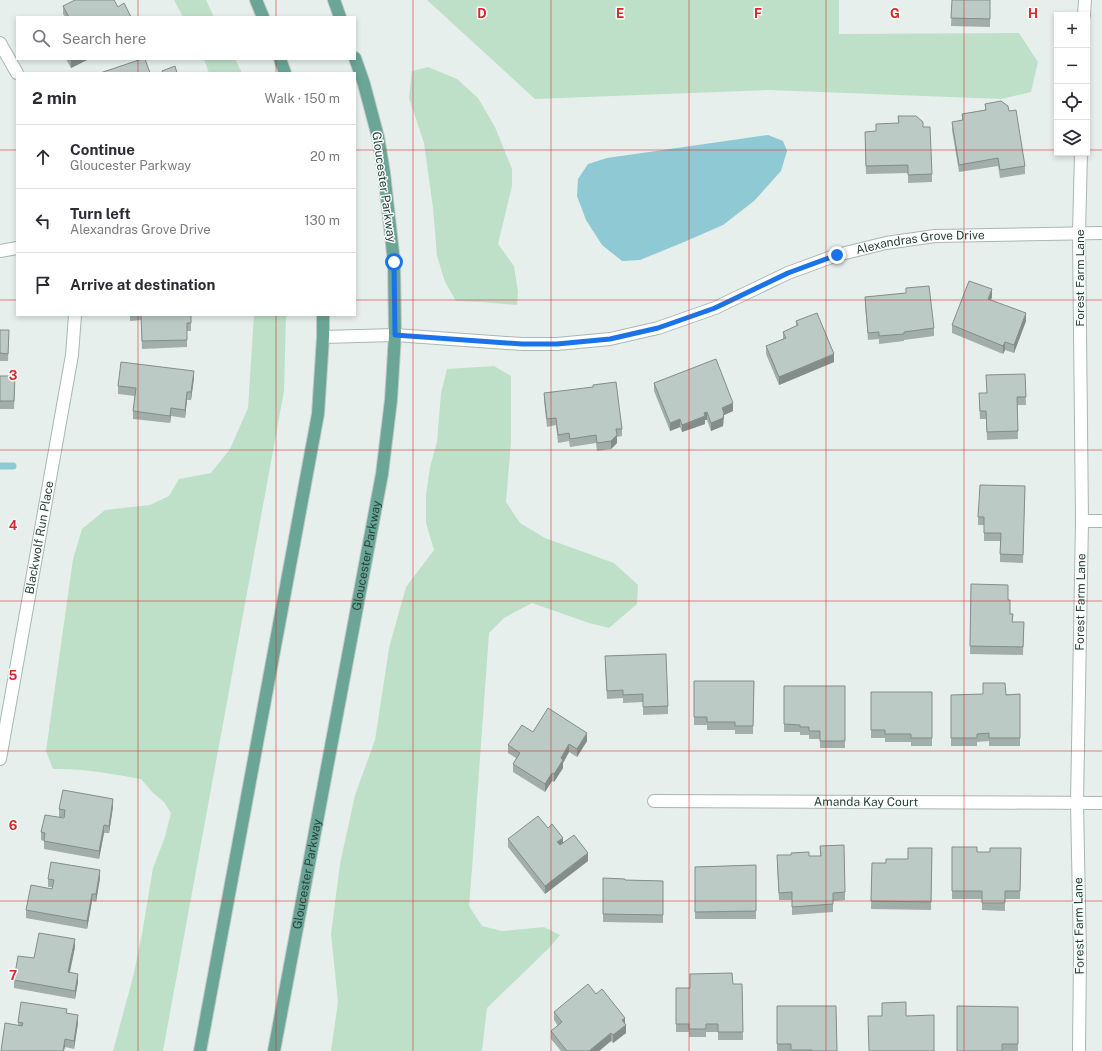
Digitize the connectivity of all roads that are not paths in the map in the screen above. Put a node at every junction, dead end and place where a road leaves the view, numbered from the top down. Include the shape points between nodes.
1 (256, 0) edge
2 (334, 0) edge
3 (1085, 0) edge
4 (1084, 12) edge
5 (263, 16) edge
6 (340, 16) edge
7 (0, 43) edge
8 (280, 60) edge
9 (356, 60) edge
10 (16, 72) edge
11 (285, 72) edge
12 (1081, 156) edge
13 (1080, 232) junction
14 (1102, 233) edge
15 (16, 248) edge
16 (0, 251) edge
17 (75, 316) edge
18 (323, 316) edge
19 (395, 335) junction
20 (323, 337) junction
21 (1082, 521) junction
22 (1102, 521) edge
23 (0, 759) edge
24 (654, 801) dead end
25 (1077, 803) junction
26 (1102, 803) edge
27 (200, 1051) edge
28 (274, 1051) edge
29 (1079, 1051) edge

1 - 5 main road
2 - 6 main road
3 - 4 street
7 - 10 street
8 - 11 main road
9 - 19 main road, Gloucester Parkway via 378,137 384,173 394,262
12 - 13 street, Forest Farm Lane
13 - 14 street, Alexandras Grove Drive
13 - 19 street, Alexandras Grove Drive via 935,236 886,243 837,255 788,273 708,311 658,328 610,339 522,344
13 - 21 street, Forest Farm Lane
15 - 16 street
17 - 23 street, Blackwolf Run Place via 72,354
18 - 20 main road
19 - 20 street, Alexandras Grove Drive
19 - 28 main road, Gloucester Parkway via 391,400 382,474
20 - 27 main road via 318,414
21 - 22 street
21 - 25 street, Forest Farm Lane
24 - 25 street, Amanda Kay Court
25 - 26 street, Amanda Kay Court
25 - 29 street, Forest Farm Lane

